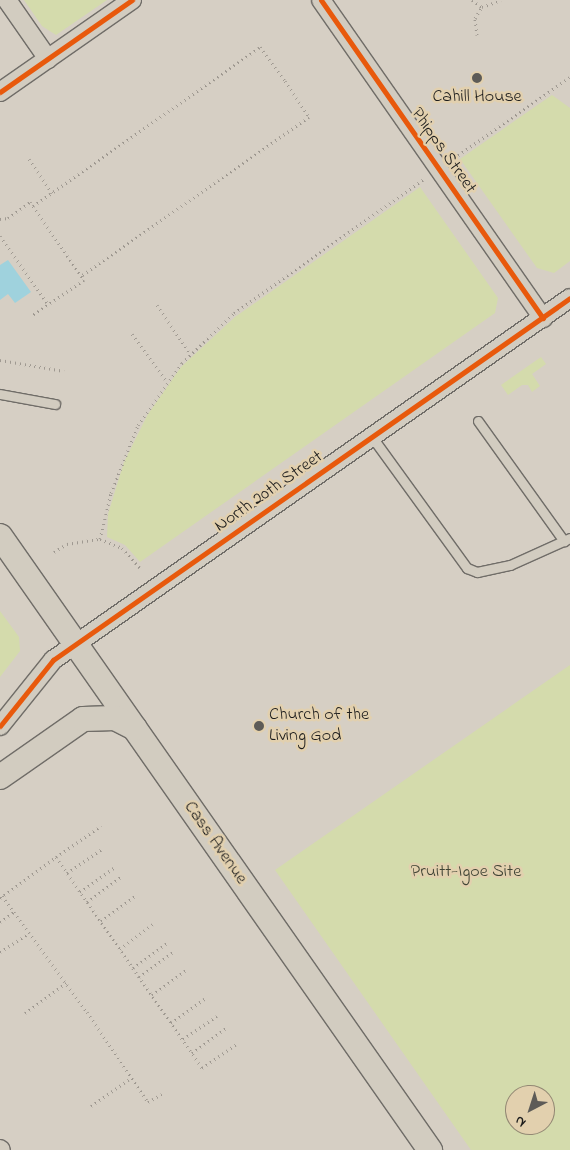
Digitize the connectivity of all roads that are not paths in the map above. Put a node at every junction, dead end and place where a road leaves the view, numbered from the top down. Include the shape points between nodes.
1 (7, 0) edge
2 (132, 0) edge
3 (321, 0) edge
4 (48, 59) junction
5 (0, 92) edge
6 (570, 298) edge
7 (543, 318) junction
8 (0, 394) edge
9 (55, 404) dead end
10 (478, 421) dead end
11 (372, 437) junction
12 (0, 536) edge
13 (567, 539) edge
14 (76, 644) junction
15 (0, 726) edge
16 (135, 728) junction
17 (0, 777) edge
18 (430, 1150) edge

1 - 4 street
2 - 4 street
3 - 7 street, Phipps Street
4 - 5 street
6 - 7 street, North 20th Street
7 - 11 street, North 20th Street
8 - 9 lane
10 - 13 lane
11 - 13 lane via 467,568 476,572 510,565
11 - 14 street, North 20th Street
12 - 14 main road, Cass Avenue
14 - 15 street, North 20th Street via 42,671
14 - 16 main road, Cass Avenue
16 - 17 main road via 115,718 83,719
16 - 18 main road, Cass Avenue

